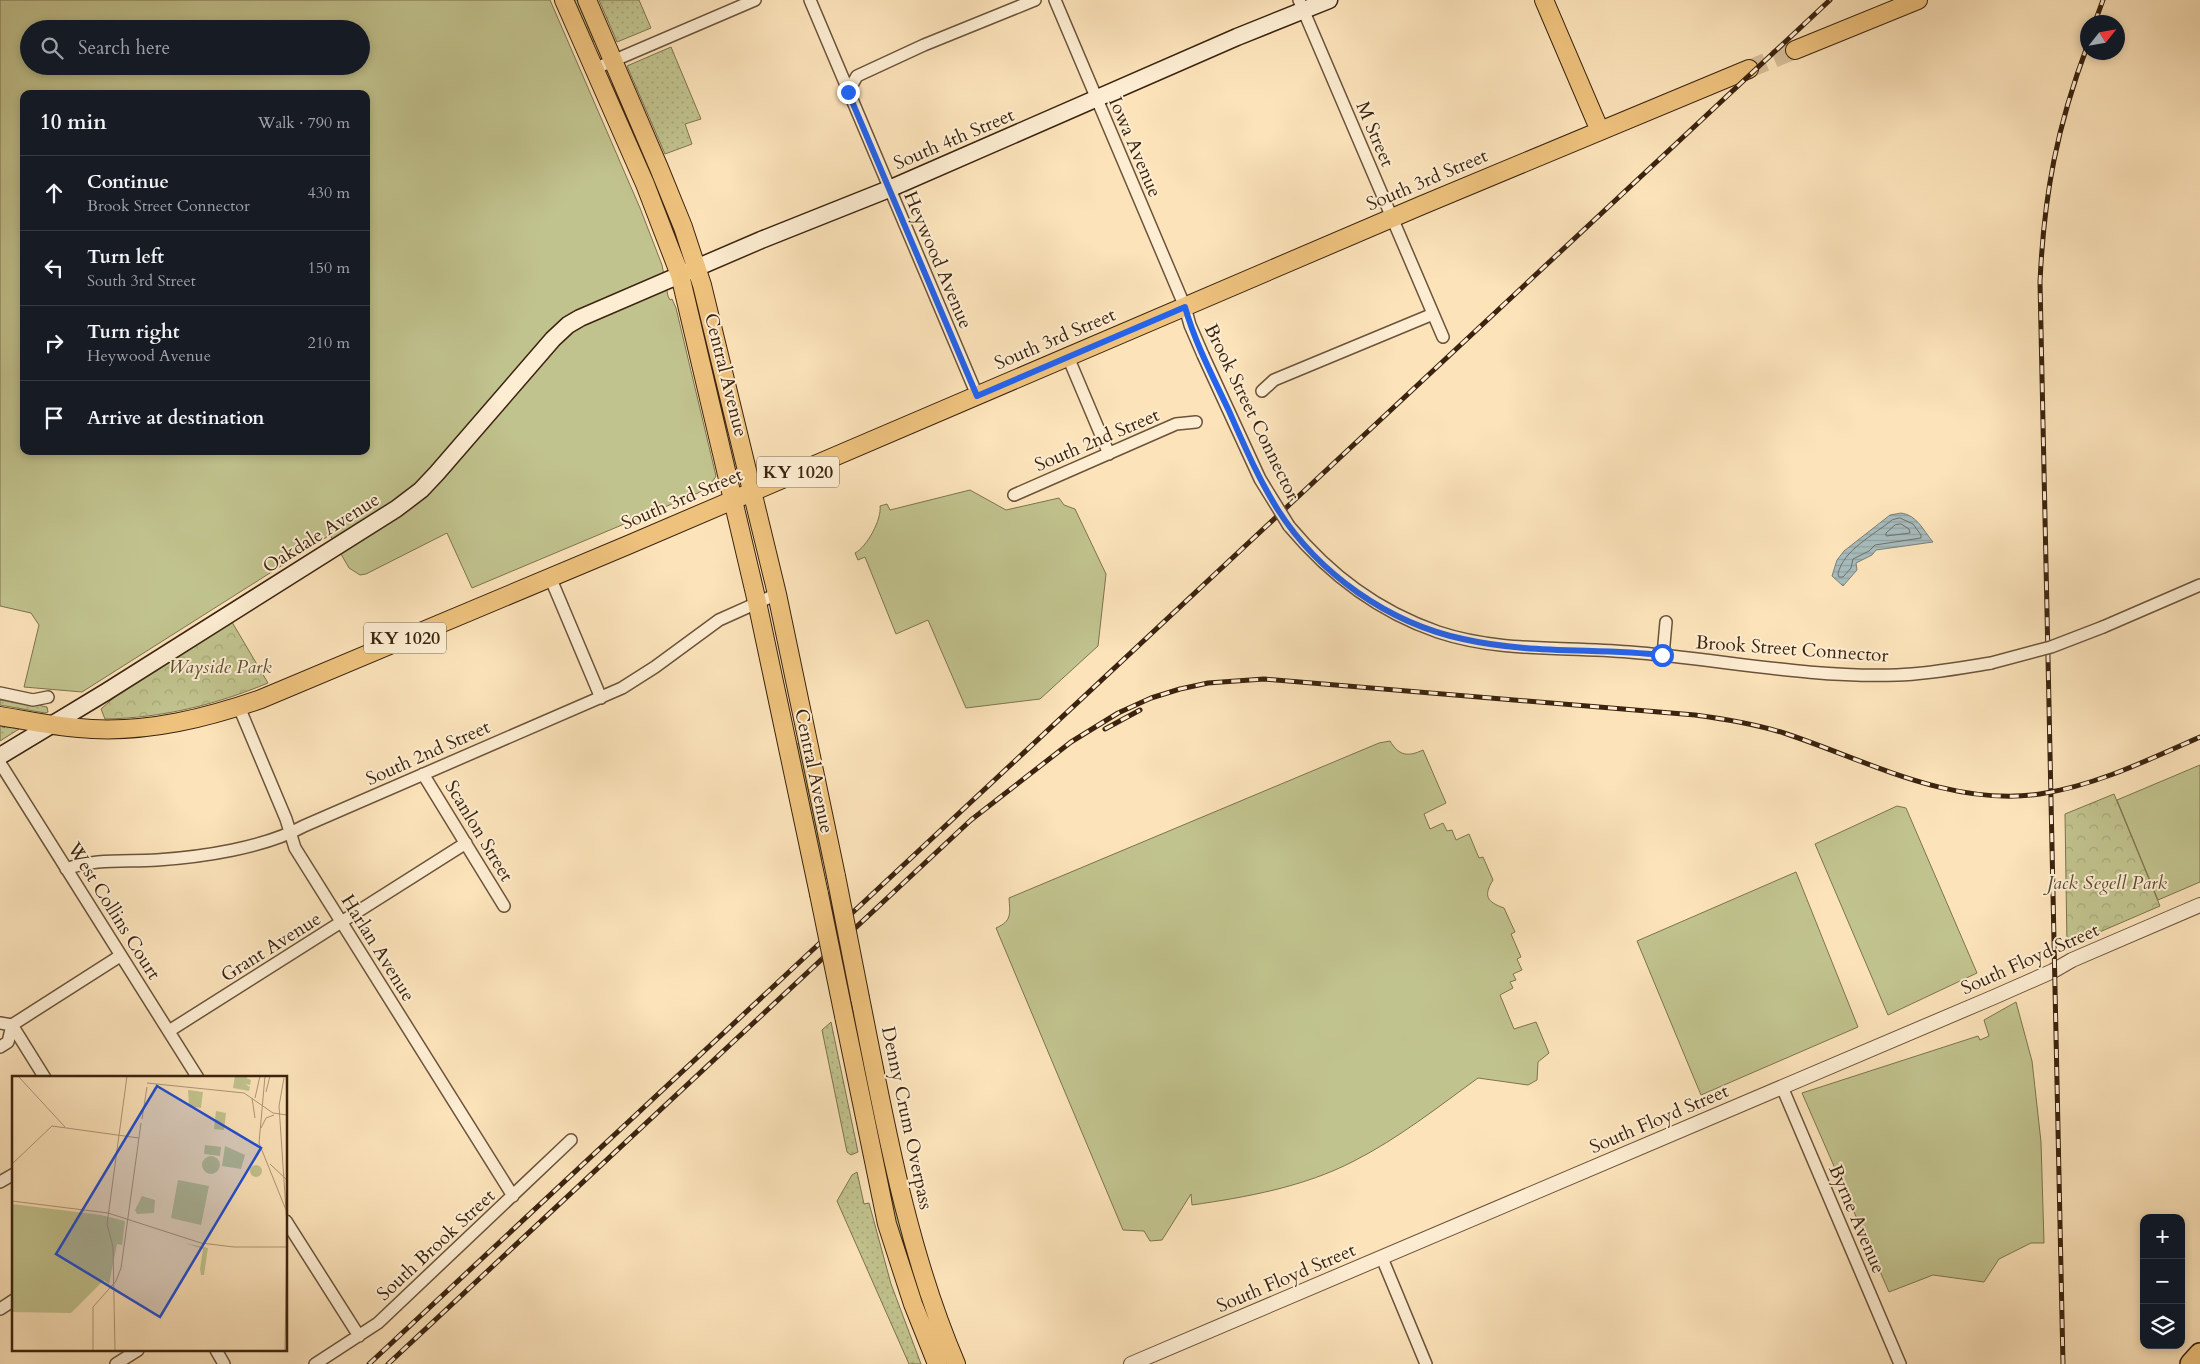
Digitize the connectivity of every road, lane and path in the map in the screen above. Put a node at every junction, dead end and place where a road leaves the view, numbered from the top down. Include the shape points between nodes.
1 (564, 0) edge
2 (587, 0) edge
3 (755, 0) edge
4 (810, 0) edge
5 (1035, 0) edge
6 (1055, 0) edge
7 (1328, 0) edge
8 (1544, 0) edge
9 (1918, 0) edge
10 (1301, 5) edge
11 (1795, 50) tunnel mouth
12 (614, 61) junction
13 (594, 69) junction
14 (1749, 69) tunnel mouth
15 (848, 92) junction
16 (1096, 99) junction
17 (1600, 131) junction
18 (889, 189) junction
19 (1393, 218) junction
20 (697, 268) junction
21 (680, 275) junction
22 (1185, 307) junction
23 (1433, 314) junction
24 (568, 325) joint
25 (1443, 337) dead end
26 (1068, 357) junction
27 (1262, 391) dead end
28 (977, 396) junction
29 (1196, 422) dead end
30 (1109, 454) junction
31 (752, 492) junction
32 (1014, 495) dead end
33 (734, 500) junction
34 (550, 577) junction
35 (2200, 585) edge
36 (777, 594) junction
37 (757, 602) junction
38 (1666, 622) dead end
39 (1662, 655) junction
40 (0, 694) edge
41 (48, 697) dead end
42 (600, 698) junction
43 (239, 707) junction
44 (0, 716) edge
45 (52, 724) junction
46 (0, 756) edge
47 (0, 763) edge
48 (423, 774) junction
49 (290, 833) junction
50 (466, 843) junction
51 (66, 869) junction
52 (836, 876) joint
53 (2200, 905) edge
54 (504, 906) dead end
55 (342, 922) junction
56 (120, 956) junction
57 (0, 1023) edge
58 (12, 1025) junction
59 (169, 1031) junction
60 (0, 1047) edge
61 (44, 1076) edge
62 (197, 1076) edge
63 (1782, 1087) junction
64 (571, 1140) dead end
65 (12, 1175) edge
66 (0, 1182) edge
67 (513, 1196) junction
68 (288, 1224) edge
69 (1382, 1258) junction
70 (12, 1301) edge
71 (0, 1309) edge
72 (359, 1336) junction
73 (135, 1352) edge
74 (217, 1352) edge
75 (2200, 1354) edge
76 (116, 1364) edge
77 (224, 1364) edge
78 (315, 1364) edge
79 (937, 1364) edge
80 (956, 1364) edge
81 (1131, 1364) edge
82 (1426, 1364) edge
83 (1900, 1364) edge
84 (2191, 1364) edge

1 - 13 main road, Central Avenue
2 - 12 main road, Central Avenue
3 - 12 street
4 - 15 street, Heywood Avenue
5 - 15 street via 857,76
6 - 16 street, Iowa Avenue
7 - 10 main road, South 4th Street
8 - 17 main road
9 - 11 main road
10 - 16 main road, South 4th Street
10 - 19 street, M Street
12 - 13 street
12 - 20 main road, Central Avenue
13 - 21 main road, Central Avenue via 645,184
14 - 17 main road, South 3rd Street
15 - 18 street, Heywood Avenue
16 - 18 main road, South 4th Street
16 - 22 street, Iowa Avenue
17 - 19 main road, South 3rd Street / KY 1020
18 - 20 main road, South 4th Street
18 - 28 street, Heywood Avenue
19 - 22 main road, South 3rd Street / KY 1020
19 - 23 street, M Street
20 - 21 main road, South 4th Street
20 - 31 main road, Central Avenue
21 - 24 main road, South 4th Street
21 - 33 main road, Central Avenue
22 - 26 main road, South 3rd Street / KY 1020
22 - 39 street, Brook Street Connector, bridge via 1203,355 1269,495 1289,526 1329,569 1364,596 1395,615 1460,639 1519,648
23 - 25 street, M Street
23 - 27 street via 1274,380
24 - 45 main road, Oakdale Avenue via 432,479 396,510
26 - 28 main road, South 3rd Street / KY 1020
26 - 30 street
28 - 31 main road, South 3rd Street / KY 1020
29 - 30 street, South 2nd Street via 1176,424
30 - 32 street, South 2nd Street
31 - 33 main road, South 3rd Street / KY 1020
31 - 36 main road, Central Avenue
33 - 34 main road, South 3rd Street / KY 1020
33 - 37 main road, Central Avenue
34 - 42 street
34 - 43 main road, South 3rd Street / KY 1020
35 - 39 street, Brook Street Connector, bridge via 2077,638 2029,654 1938,672 1840,674
36 - 37 street, South 2nd Street
36 - 52 main road, Central Avenue
37 - 42 street, South 2nd Street via 719,620 656,667
37 - 79 main road, Central Avenue, bridge via 887,1224
38 - 39 street
40 - 41 street via 32,700
42 - 48 street, South 2nd Street
43 - 45 main road, KY 1020 via 182,722 138,729 90,729
43 - 49 street, Harlan Avenue
44 - 45 main road, KY 1020
45 - 46 main road
47 - 51 street, West Collins Court
48 - 49 street, South 2nd Street
48 - 50 street, Scanlon Street
49 - 51 street, South 2nd Street via 236,849 195,856 87,863
49 - 55 street, Harlan Avenue via 295,848
50 - 54 street, Scanlon Street
50 - 55 street, Grant Avenue
51 - 56 street, West Collins Court
52 - 80 main road, Denny Crum Overpass, bridge via 908,1225 923,1279
53 - 63 street, South Floyd Street via 2072,960 1994,998
55 - 59 street, Grant Avenue
55 - 67 street, Harlan Avenue
56 - 58 street
56 - 59 street, West Collins Court
57 - 58 street
58 - 60 street via 8,1042
58 - 61 street
59 - 62 street, West Collins Court
63 - 69 street, South Floyd Street
63 - 83 street, Byrne Avenue
64 - 67 street, South Brook Street
65 - 66 street
67 - 72 street, South Brook Street via 378,1323
68 - 72 street
69 - 81 street, South Floyd Street
69 - 82 street
70 - 71 street
72 - 78 street, South Brook Street
73 - 76 street
74 - 77 street
75 - 84 highway

